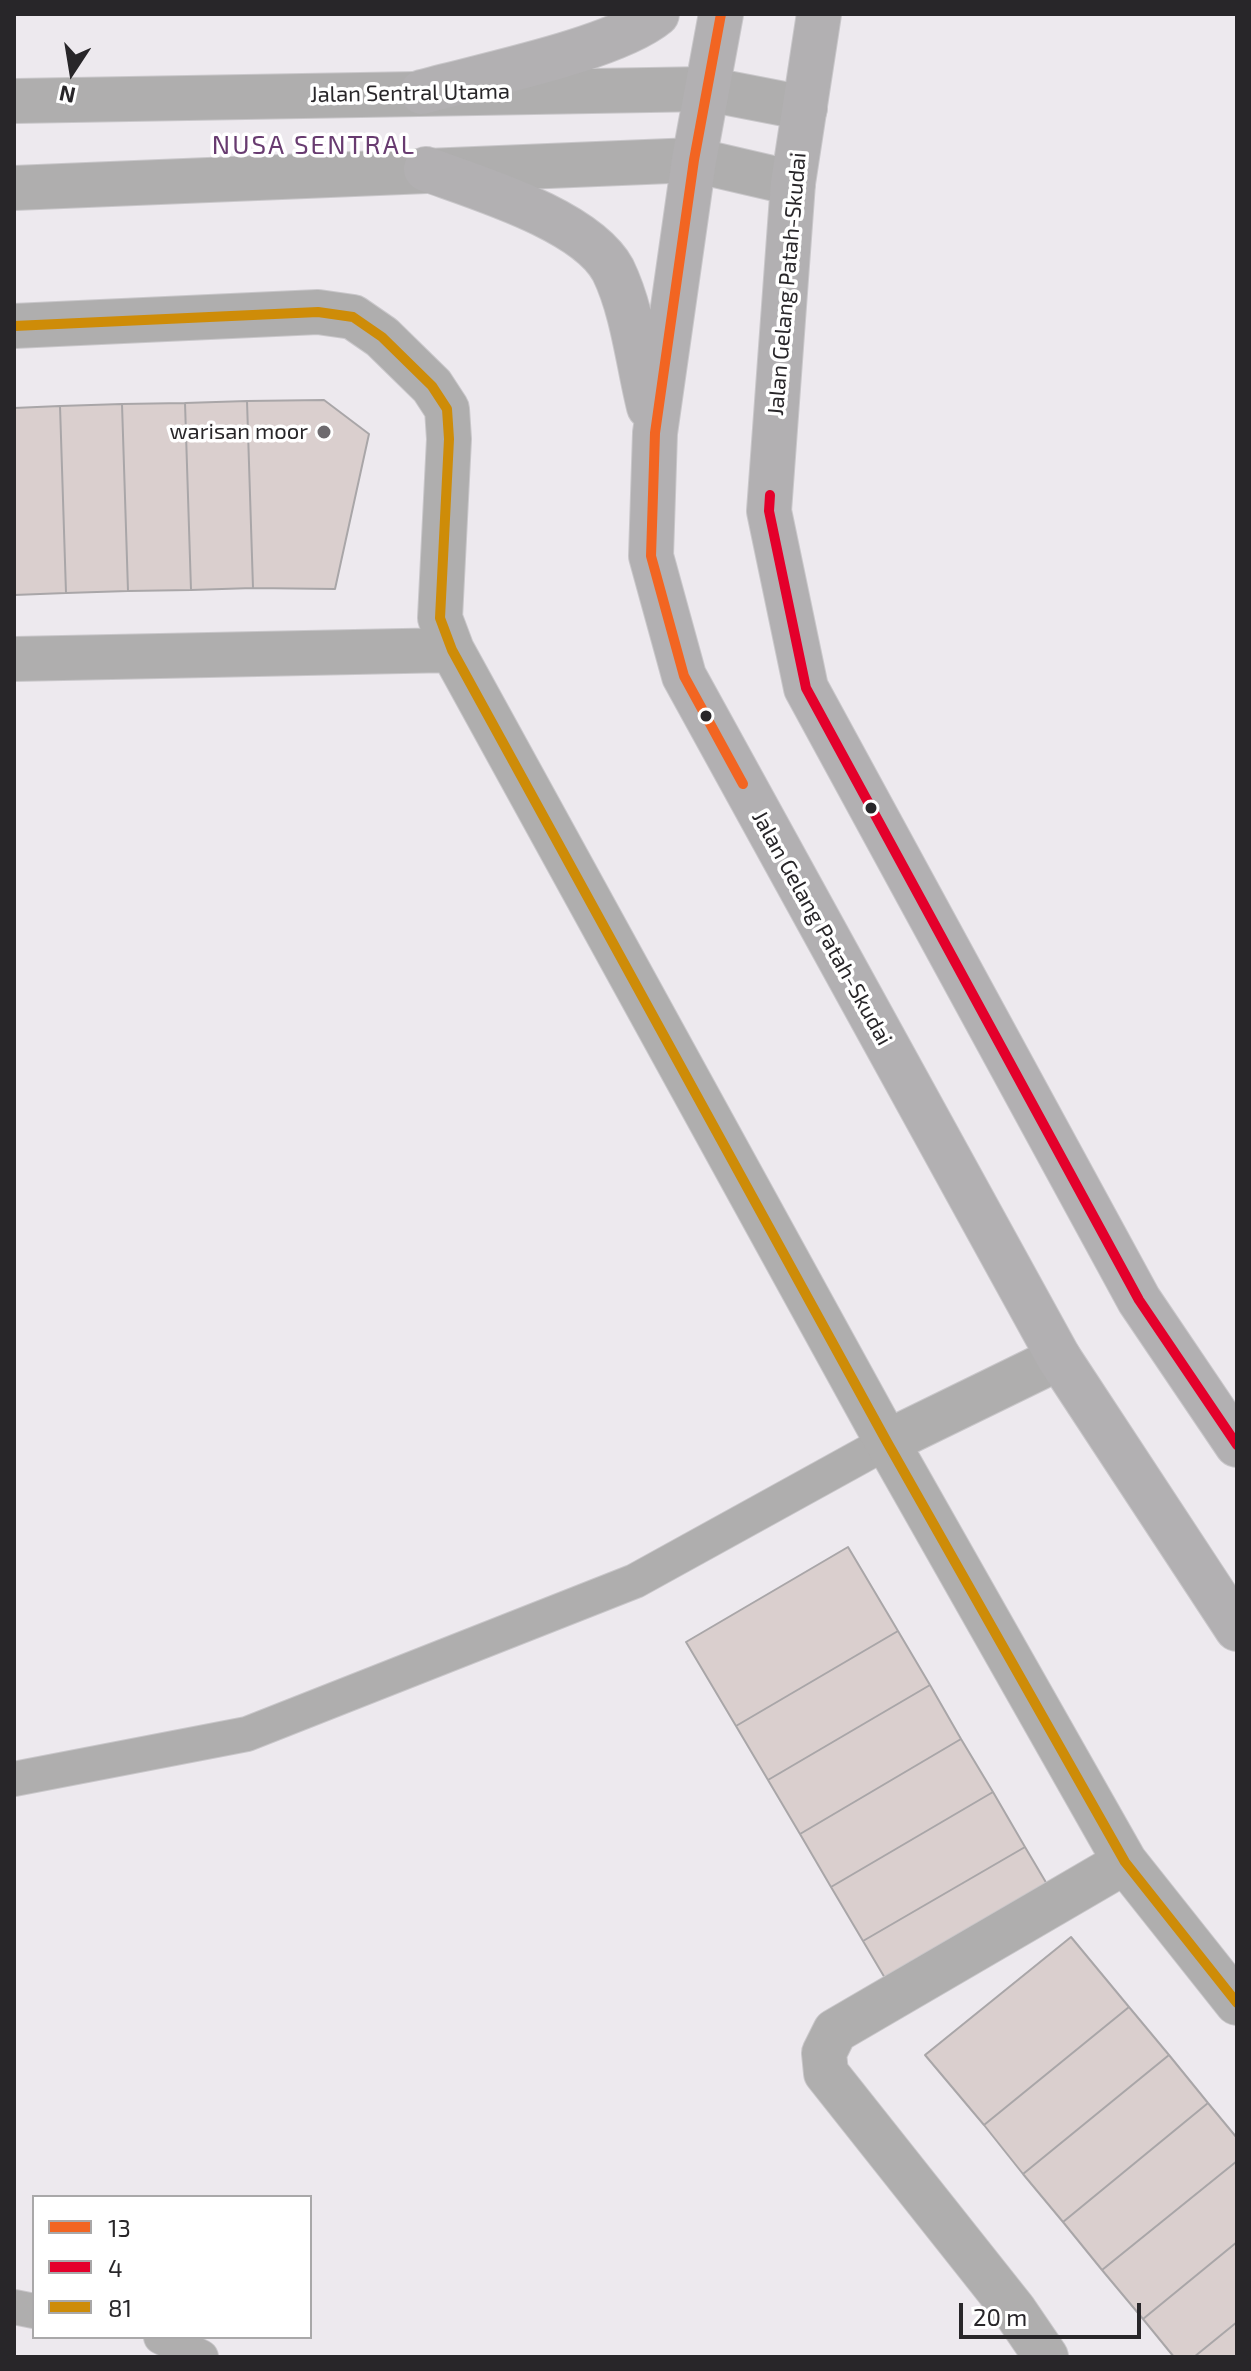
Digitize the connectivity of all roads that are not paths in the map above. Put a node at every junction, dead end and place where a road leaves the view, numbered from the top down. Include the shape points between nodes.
1 (657, 14) edge
2 (721, 14) edge
3 (819, 14) edge
4 (707, 89) junction
5 (422, 92) junction
6 (14, 101) edge
7 (805, 108) junction
8 (694, 160) junction
9 (426, 169) junction
10 (793, 183) junction
11 (14, 188) edge
12 (14, 326) edge
13 (655, 433) junction
14 (452, 650) junction
15 (14, 659) edge
16 (1059, 1358) junction
17 (887, 1442) junction
18 (1237, 1445) edge
19 (1237, 1629) edge
20 (14, 1779) edge
21 (1125, 1862) junction
22 (1237, 2003) edge
23 (165, 2339) edge
24 (201, 2357) edge
25 (1046, 2357) edge

1 - 5 main road via 640,28 605,40
2 - 4 main road, Jalan Gelang Patah-Skudai
3 - 7 main road, Jalan Gelang Patah-Skudai
4 - 5 street, Jalan Sentral Utama
4 - 7 street, Jalan Sentral Utama
4 - 8 main road, Jalan Gelang Patah-Skudai
5 - 6 street, Jalan Sentral Utama
7 - 10 main road, Jalan Gelang Patah-Skudai
8 - 9 street
8 - 10 street
8 - 13 main road, Jalan Gelang Patah-Skudai
9 - 11 street
9 - 13 main road via 523,205 576,233 612,268
10 - 18 main road, Jalan Gelang Patah-Skudai via 769,511 806,688 1139,1300
12 - 14 street via 318,312 353,317 382,337 432,386 447,409 440,618
13 - 16 main road, Jalan Gelang Patah-Skudai via 651,556 684,676
14 - 15 street
14 - 17 street
16 - 17 street
16 - 19 main road, Jalan Gelang Patah-Skudai
17 - 20 lane via 635,1581 247,1734
17 - 21 street
21 - 22 street
21 - 25 street via 835,2031 824,2053 826,2073
23 - 24 lane

